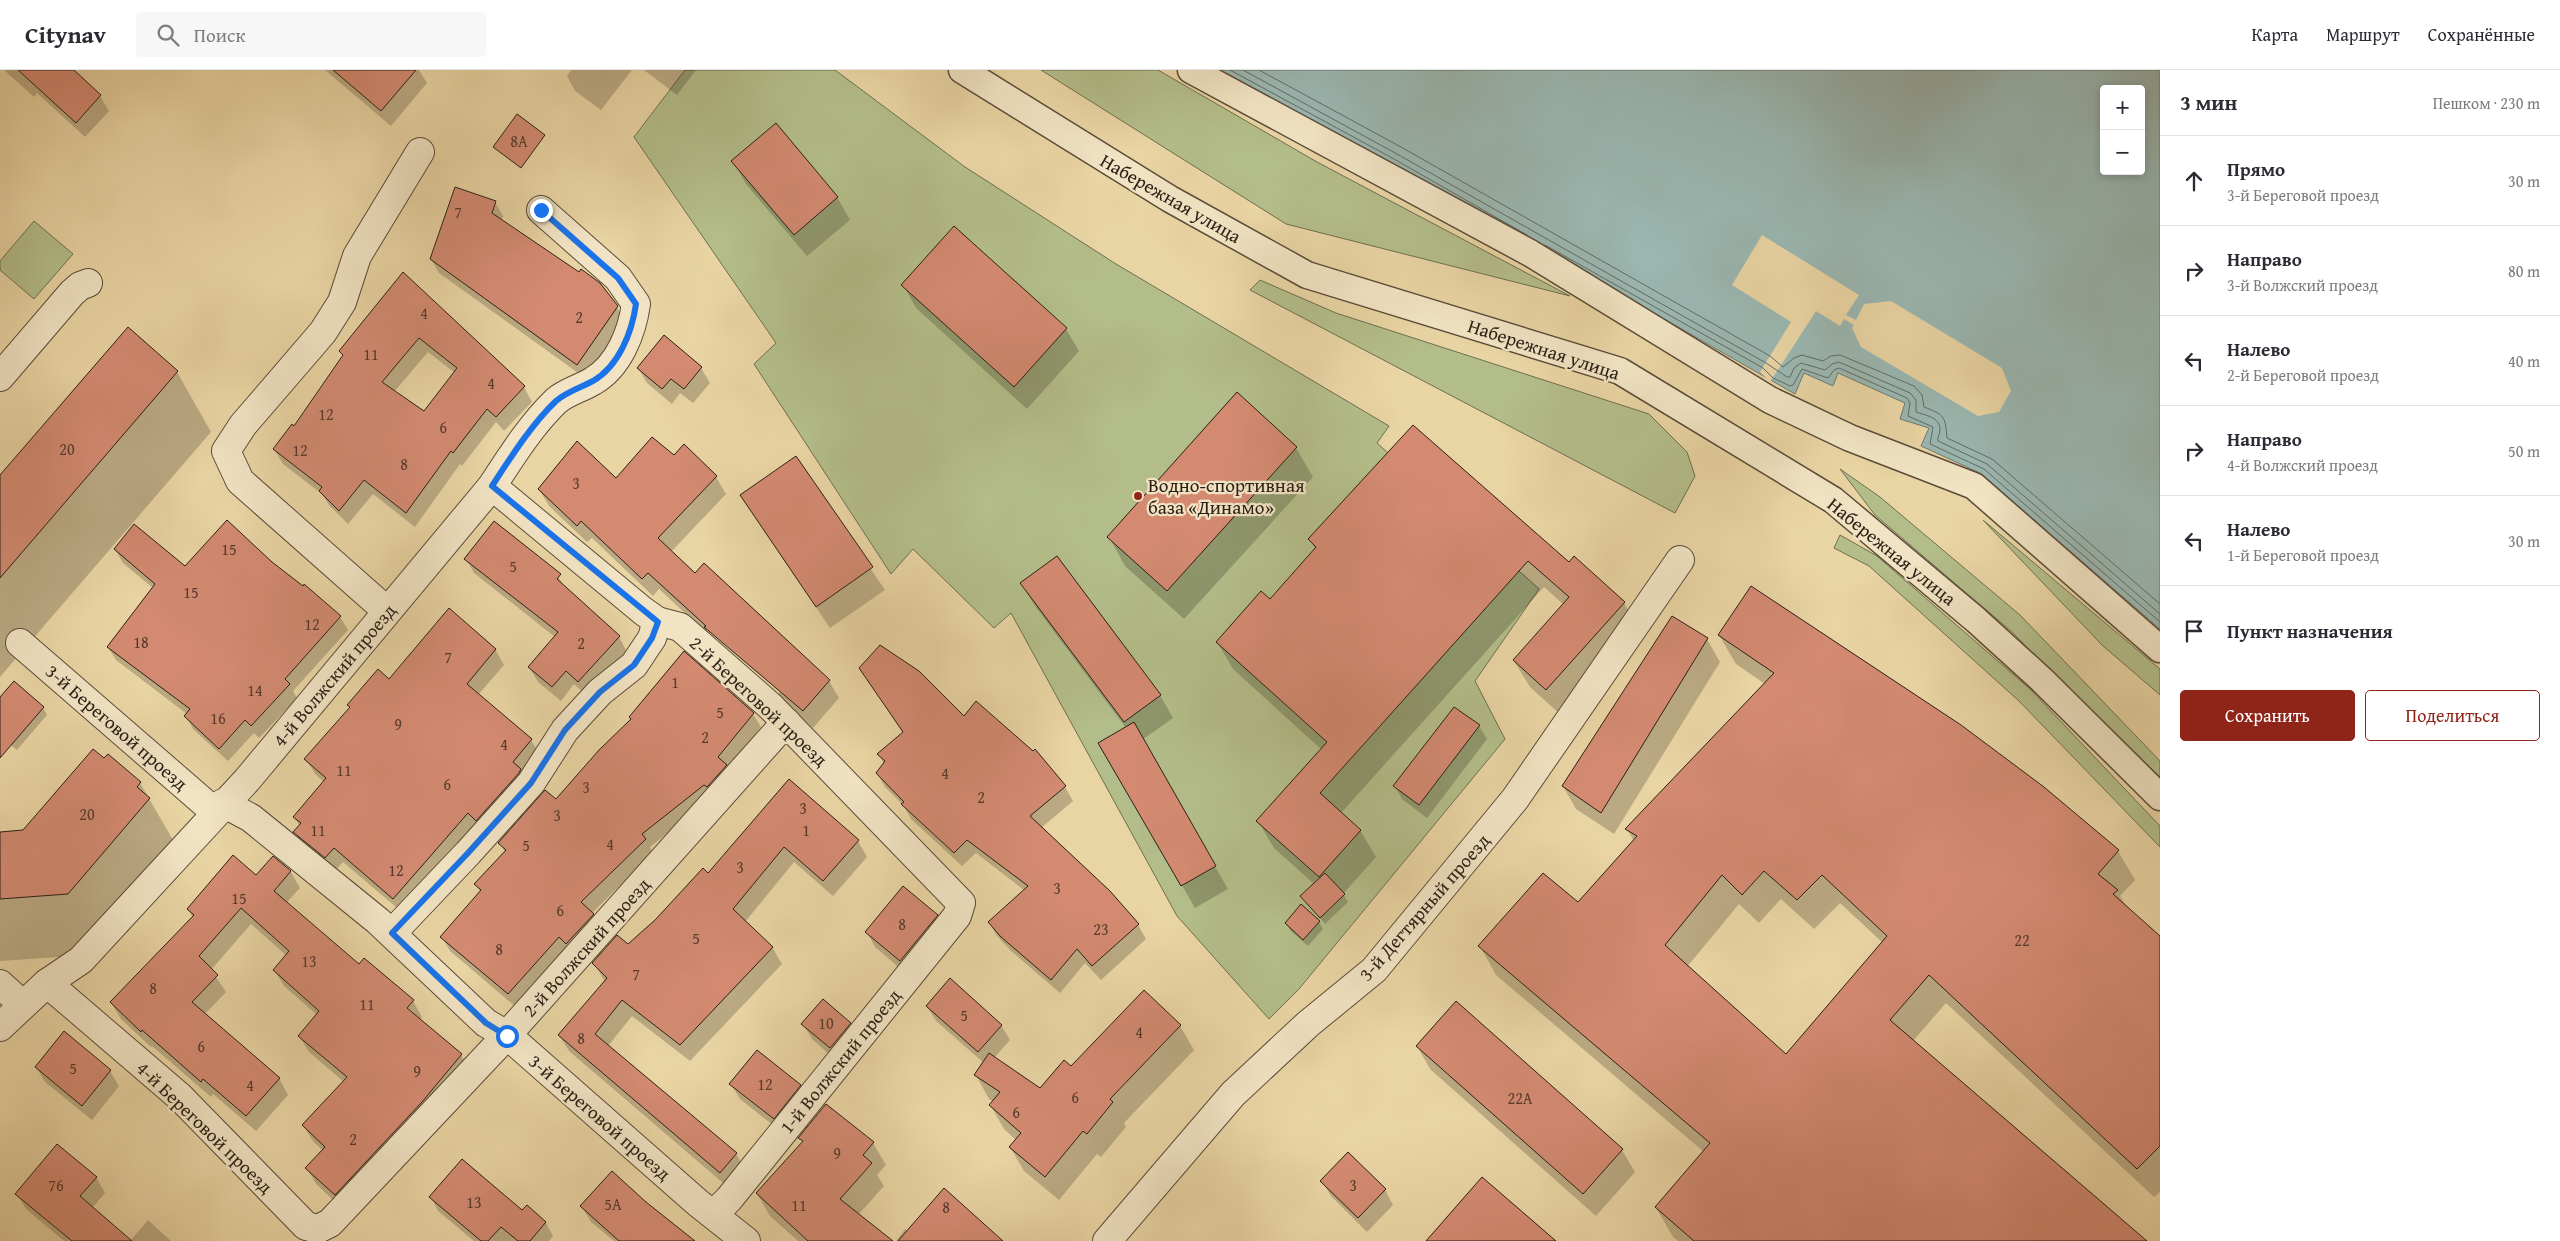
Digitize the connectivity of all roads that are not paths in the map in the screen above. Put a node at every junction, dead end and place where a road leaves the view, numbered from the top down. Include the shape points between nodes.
1 (962, 70) edge
2 (1191, 70) edge
3 (420, 152) dead end
4 (541, 210) dead end
5 (88, 283) dead end
6 (0, 377) edge
7 (492, 486) junction
8 (1680, 560) dead end
9 (387, 611) junction
10 (658, 622) junction
11 (20, 643) dead end
12 (2160, 649) edge
13 (786, 722) junction
14 (2160, 797) edge
15 (219, 808) junction
16 (961, 903) joint
17 (392, 933) junction
18 (47, 983) junction
19 (0, 984) edge
20 (22, 1004) junction
21 (0, 1027) edge
22 (507, 1036) junction
23 (714, 1214) junction
24 (318, 1229) joint
25 (746, 1241) edge
26 (1108, 1241) edge

1 - 14 street, Набережная улица via 1170,199 1306,275 1620,371 1833,500 1976,620 2042,680
2 - 12 street via 1530,253 1770,400 1850,438 1974,486
3 - 9 street via 357,256 342,302 323,332 243,425 226,451 240,481
4 - 7 street, 4-й Волжский проезд via 618,278 636,304 634,322 617,358 596,380 557,400 521,443
5 - 6 street via 72,293
7 - 9 street, 4-й Волжский проезд
7 - 10 street, 2-й Береговой проезд
8 - 26 street, 3-й Дегтярный проезд via 1516,799 1374,970 1308,1024 1233,1094
9 - 15 street, 4-й Волжский проезд via 247,780
10 - 13 street, 2-й Береговой проезд via 680,628
10 - 17 street via 652,638 634,665 600,692 571,724 531,783
11 - 15 street, 3-й Береговой проезд
13 - 16 street, 2-й Береговой проезд
13 - 22 street, 2-й Волжский проезд
15 - 17 street, 3-й Береговой проезд via 251,818
15 - 18 street, 4-й Волжский проезд via 81,960
16 - 23 street, 1-й Волжский проезд via 956,916
17 - 22 street, 3-й Береговой проезд via 486,1023
18 - 20 street, 4-й Волжский проезд
18 - 24 street, 4-й Береговой проезд via 180,1097 306,1226
19 - 20 street
20 - 21 street, 4-й Волжский проезд
22 - 23 street, 3-й Береговой проезд
22 - 24 street, 2-й Волжский проезд via 330,1223
23 - 25 street, 3-й Береговой проезд

